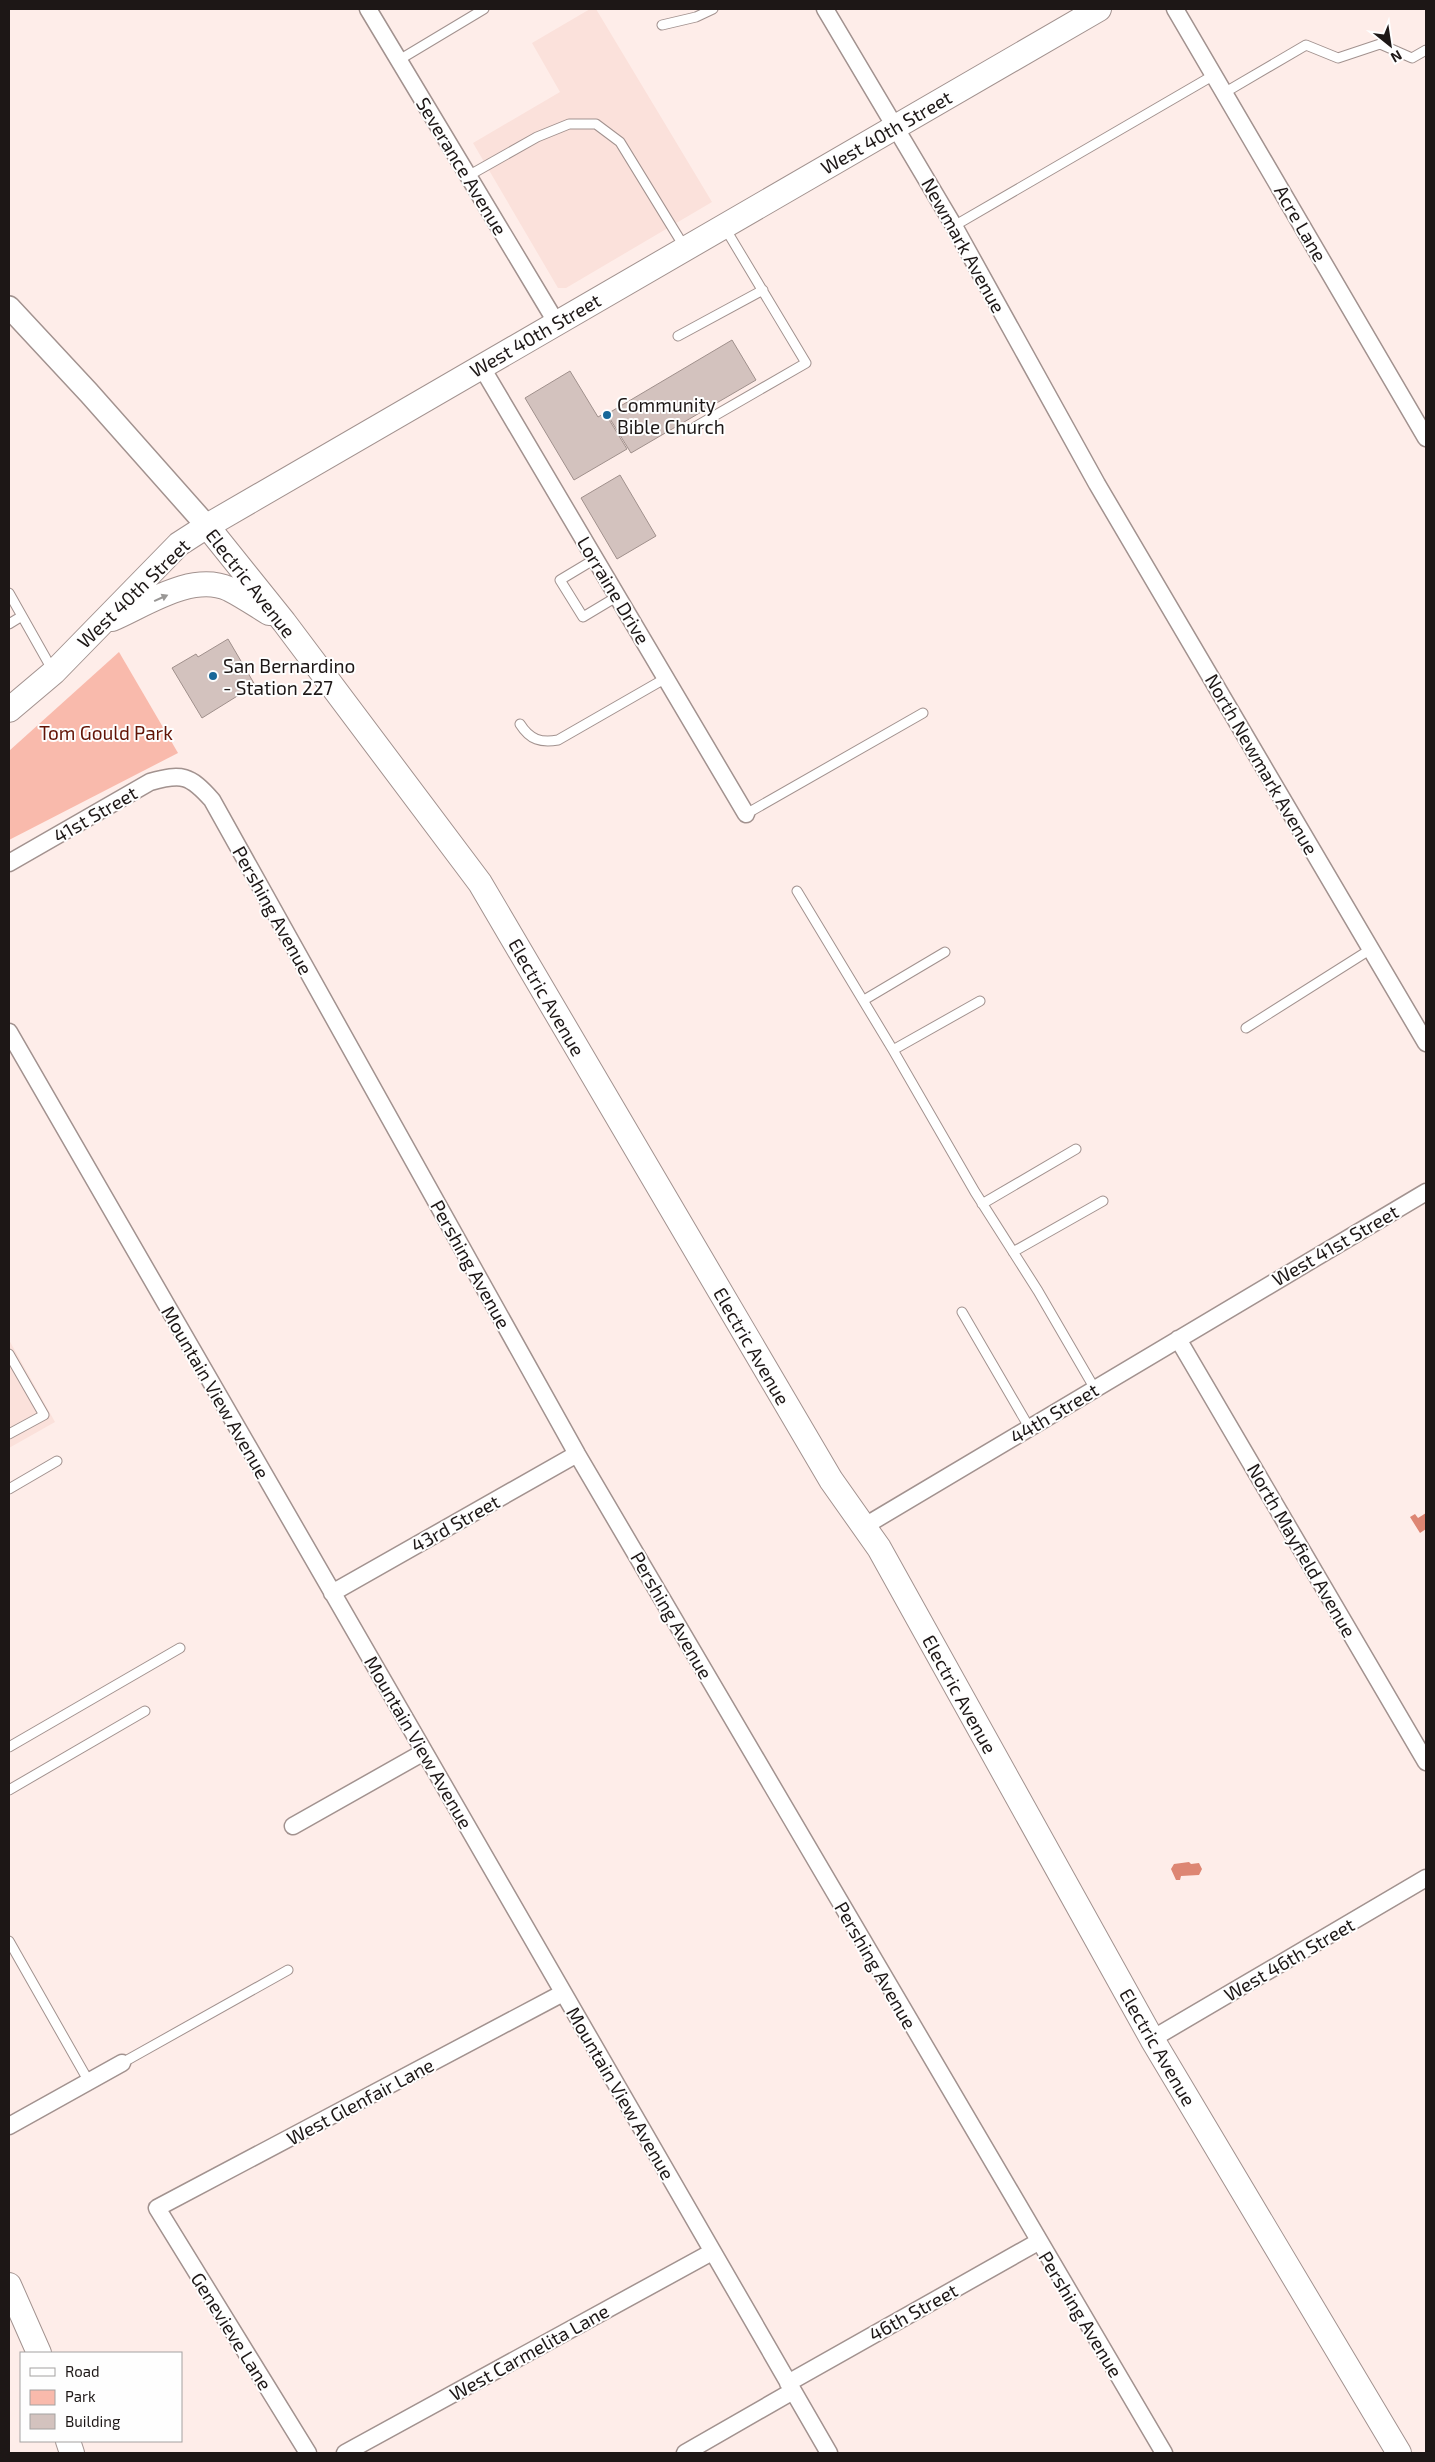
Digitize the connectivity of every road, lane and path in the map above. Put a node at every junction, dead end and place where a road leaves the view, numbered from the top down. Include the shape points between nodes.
1 (368, 9) edge
2 (484, 9) edge
3 (713, 9) edge
4 (824, 9) edge
5 (1099, 9) edge
6 (1175, 9) edge
7 (662, 25) dead end
8 (1426, 50) edge
9 (398, 60) junction
10 (1214, 75) junction
11 (1224, 93) junction
12 (896, 126) junction
13 (468, 176) junction
14 (724, 226) junction
15 (954, 226) junction
16 (685, 248) junction
17 (763, 290) junction
18 (9, 307) edge
19 (556, 322) junction
20 (678, 336) dead end
21 (481, 366) junction
22 (695, 427) dead end
23 (1426, 438) edge
24 (1097, 484) joint
25 (206, 526) junction
26 (595, 559) junction
27 (9, 593) edge
28 (618, 596) junction
29 (22, 616) junction
30 (284, 622) junction
31 (9, 624) edge
32 (100, 625) junction
33 (54, 672) junction
34 (666, 678) junction
35 (9, 710) edge
36 (922, 713) dead end
37 (520, 724) dead end
38 (185, 777) joint
39 (746, 814) joint
40 (9, 863) edge
41 (797, 891) dead end
42 (1371, 950) junction
43 (945, 952) dead end
44 (864, 1000) junction
45 (980, 1001) dead end
46 (1246, 1028) dead end
47 (9, 1032) edge
48 (1426, 1044) edge
49 (893, 1050) junction
50 (1076, 1149) dead end
51 (1426, 1192) edge
52 (1104, 1201) dead end
53 (982, 1204) junction
54 (1013, 1252) junction
55 (1244, 1299) joint
56 (962, 1312) dead end
57 (1178, 1339) junction
58 (9, 1354) edge
59 (1095, 1388) junction
60 (1029, 1428) junction
61 (9, 1434) edge
62 (577, 1454) junction
63 (57, 1461) dead end
64 (9, 1489) edge
65 (863, 1527) junction
66 (332, 1593) junction
67 (180, 1648) dead end
68 (145, 1711) dead end
69 (9, 1747) edge
70 (424, 1752) junction
71 (1426, 1762) edge
72 (9, 1790) edge
73 (294, 1826) dead end
74 (1426, 1878) edge
75 (9, 1941) edge
76 (288, 1970) dead end
77 (563, 1993) junction
78 (1152, 2039) junction
79 (122, 2063) joint
80 (88, 2080) junction
81 (9, 2126) edge
82 (157, 2208) joint
83 (1038, 2242) junction
84 (712, 2252) junction
85 (9, 2285) edge
86 (39, 2352) edge
87 (791, 2387) junction
88 (308, 2453) edge
89 (345, 2453) edge
90 (685, 2453) edge
91 (828, 2453) edge
92 (1164, 2453) edge
93 (1399, 2453) edge

1 - 9 street, Severance Avenue
2 - 9 lane
3 - 7 lane via 696,17
4 - 12 street, Newmark Avenue
5 - 12 main road, West 40th Street
6 - 10 street, Acre Lane
8 - 11 lane via 1412,58 1380,44 1338,58 1306,45
9 - 13 street, Severance Avenue
10 - 11 street, Acre Lane
10 - 15 lane
11 - 23 street, Acre Lane
12 - 14 main road, West 40th Street
12 - 15 street, Newmark Avenue
13 - 16 lane via 537,137 570,124 596,124 620,142
13 - 19 street, Severance Avenue
14 - 16 main road, West 40th Street
14 - 17 lane
15 - 24 street, Newmark Avenue
16 - 19 main road, West 40th Street
17 - 20 lane
17 - 22 lane via 806,363
18 - 25 street, Electric Avenue
19 - 21 main road, West 40th Street
21 - 25 main road, West 40th Street
21 - 26 street, Lorraine Drive
24 - 42 street, North Newmark Avenue
25 - 30 main road, Electric Avenue
25 - 32 main road, West 40th Street via 179,544
26 - 28 street, Lorraine Drive
26 - 28 lane via 560,580 583,617
27 - 29 lane
28 - 34 street, Lorraine Drive
29 - 31 lane
29 - 33 lane
32 -> 30 main road via 179,589 202,584 228,589
30 - 65 main road, Electric Avenue via 480,882 830,1480
32 - 33 main road, West 40th Street
33 - 35 main road, West 40th Street
34 - 37 lane via 558,740 543,742 530,737
34 - 39 street, Lorraine Drive
36 - 39 lane
38 - 40 street, 41st Street via 167,777 150,782
38 - 62 street, Pershing Avenue via 200,786 212,800
41 - 44 lane
42 - 46 lane
42 - 48 street, North Newmark Avenue
43 - 44 lane
44 - 49 lane
45 - 49 lane
47 - 66 street, Mountain View Avenue
49 - 53 lane
50 - 53 lane
51 - 55 street, West 41st Street
52 - 54 lane
53 - 54 lane
54 - 59 lane
55 - 57 street, 44th Street
56 - 60 lane
57 - 59 street, 44th Street
57 - 71 street, North Mayfield Avenue
58 - 61 lane via 44,1415
59 - 60 street, 44th Street
60 - 65 street, 44th Street
62 - 66 street, 43rd Street
62 - 83 street, Pershing Avenue
63 - 64 lane
65 - 78 main road, Electric Avenue via 883,1556
66 - 70 street, Mountain View Avenue
67 - 69 lane
68 - 72 lane
70 - 73 street
70 - 77 street, Mountain View Avenue
74 - 78 street, West 46th Street
75 - 80 lane
76 - 79 lane
77 - 82 street, West Glenfair Lane
77 - 84 street, Mountain View Avenue
78 - 93 main road, Electric Avenue
79 - 80 street
80 - 81 street
82 - 88 street, Genevieve Lane
83 - 87 street, 46th Street
83 - 92 street, Pershing Avenue
84 - 87 street, Mountain View Avenue
84 - 89 street, West Carmelita Lane
85 - 86 main road
87 - 90 street, 46th Street
87 - 91 street, Mountain View Avenue

